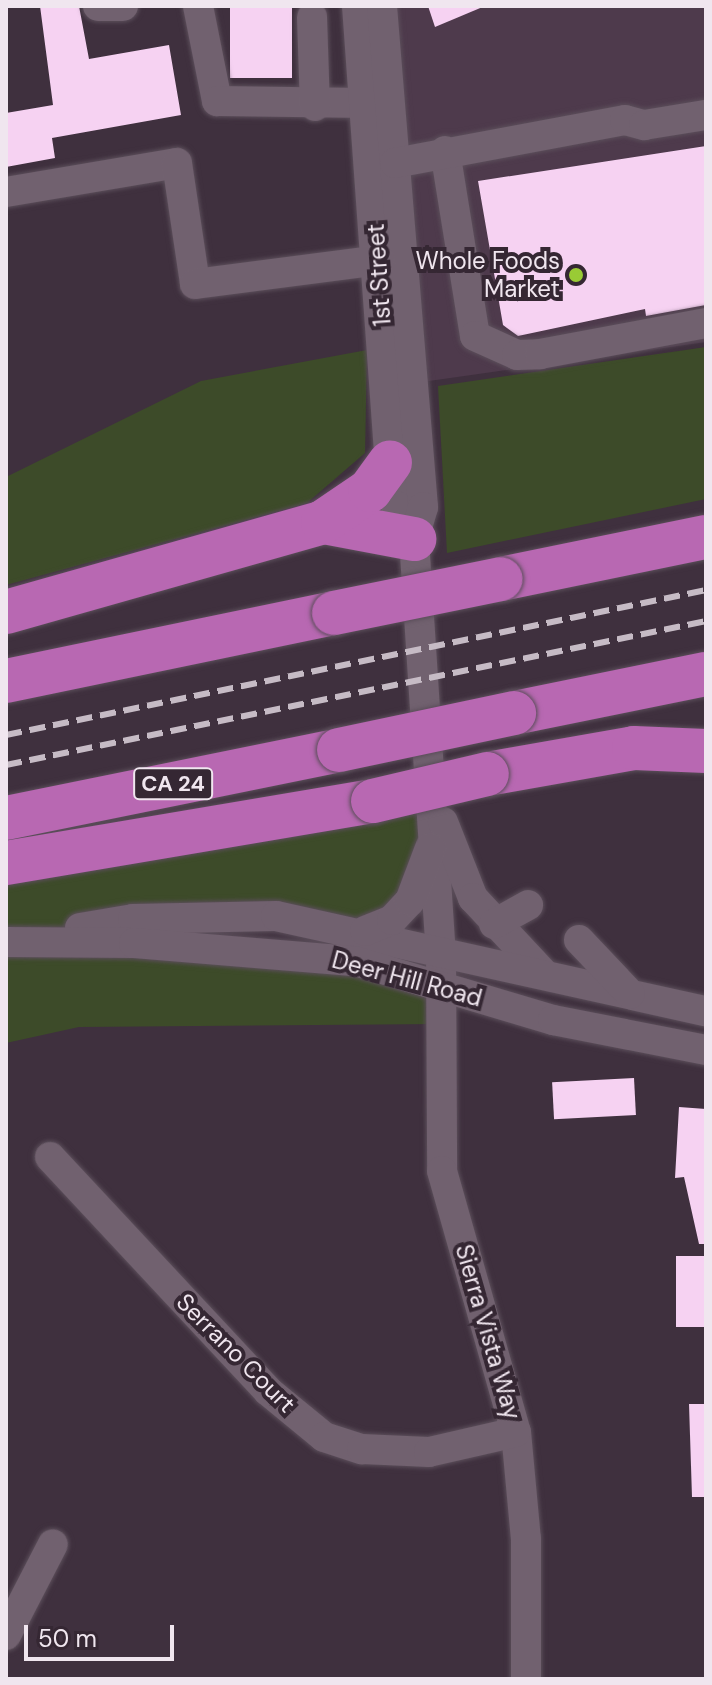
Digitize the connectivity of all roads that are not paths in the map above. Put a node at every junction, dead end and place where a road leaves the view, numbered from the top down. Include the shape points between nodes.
1 (98, 6) edge
2 (123, 6) edge
3 (198, 6) edge
4 (357, 6) edge
5 (382, 6) edge
6 (312, 17) dead end
7 (367, 103) junction
8 (315, 106) junction
9 (706, 115) edge
10 (445, 151) junction
11 (394, 159) junction
12 (6, 192) edge
13 (378, 250) junction
14 (706, 323) edge
15 (390, 462) junction
16 (323, 522) junction
17 (706, 537) edge
18 (414, 539) junction
19 (6, 612) edge
20 (706, 674) edge
21 (6, 681) edge
22 (706, 751) edge
23 (434, 812) junction
24 (6, 818) edge
25 (6, 863) edge
26 (528, 905) dead end
27 (494, 924) junction
28 (365, 931) junction
29 (579, 940) dead end
30 (6, 942) edge
31 (441, 952) junction
32 (550, 979) junction
33 (440, 987) junction
34 (634, 997) junction
35 (706, 1011) edge
36 (706, 1050) edge
37 (50, 1157) dead end
38 (516, 1432) junction
39 (53, 1544) dead end
40 (6, 1635) edge
41 (526, 1679) edge

1 - 2 street
3 - 8 street via 217,101
4 - 7 street, 1st Street
5 - 11 street, 1st Street
6 - 8 street
7 - 8 street
7 - 11 street
7 - 13 street, 1st Street
9 - 10 street via 644,125 625,120
10 - 11 street
10 - 14 street via 475,336 517,355 540,354
11 - 13 street
11 - 18 street, 1st Street via 423,507
12 - 13 street via 177,163 195,284
13 - 15 street, 1st Street
15 - 16 highway via 370,490
15 - 18 street, 1st Street via 396,506
16 - 18 highway
16 - 19 highway
17 - 21 highway, bridge
18 - 23 street, 1st Street
20 - 24 highway, CA 24, bridge
22 - 25 highway, bridge via 634,748 373,801
23 - 27 street via 473,898
23 - 28 street via 410,901 392,920
23 - 31 street, 1st Street
26 - 27 street
27 - 32 street
28 - 30 street, Deer Hill Road via 276,916 133,919
28 - 31 street, Deer Hill Road
29 - 34 street
30 - 33 street, Deer Hill Road via 278,951 355,961
31 - 32 street, Deer Hill Road
31 - 33 street, 1st Street
32 - 34 street, Deer Hill Road
33 - 36 street, Deer Hill Road
33 - 38 street, Sierra Vista Way via 442,1171
34 - 35 street, Deer Hill Road
37 - 38 street, Serrano Court via 268,1391 324,1437 362,1449 429,1452
38 - 41 street, Sierra Vista Way via 526,1539
39 - 40 street

